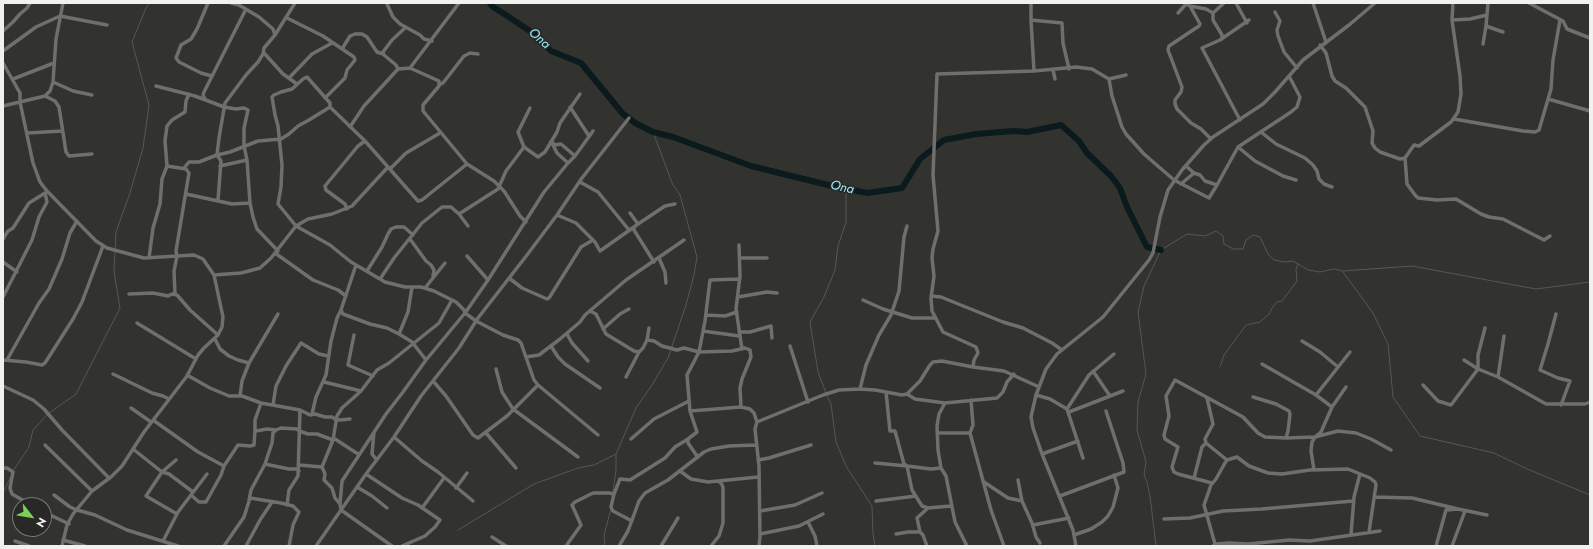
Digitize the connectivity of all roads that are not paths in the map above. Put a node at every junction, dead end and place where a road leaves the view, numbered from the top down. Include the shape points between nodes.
1 (30, 3) edge
2 (63, 3) edge
3 (208, 3) edge
4 (231, 3) edge
5 (295, 3) edge
6 (459, 3) edge
7 (1032, 3) edge
8 (1224, 3) edge
9 (1236, 3) edge
10 (1313, 3) edge
11 (1375, 3) edge
12 (1453, 3) edge
13 (1488, 3) edge
14 (1529, 3) edge
15 (240, 4) edge
16 (387, 4) dead end
17 (1186, 4) edge
18 (1190, 6) junction
19 (246, 9) junction
20 (1275, 12) dead end
21 (1178, 13) dead end
22 (1213, 13) junction
23 (1487, 14) junction
24 (60, 16) junction
25 (287, 18) junction
26 (1031, 20) junction
27 (1452, 20) junction
28 (1560, 20) junction
29 (107, 25) dead end
30 (1486, 26) junction
31 (405, 28) junction
32 (3, 31) edge
33 (1503, 32) dead end
34 (275, 35) junction
35 (1590, 38) edge
36 (1222, 39) junction
37 (432, 41) junction
38 (332, 42) junction
39 (1326, 42) junction
40 (1482, 44) dead end
41 (1320, 45) junction
42 (342, 49) junction
43 (3, 51) edge
44 (264, 53) junction
45 (383, 54) junction
46 (478, 54) dead end
47 (3, 63) edge
48 (54, 63) junction
49 (410, 68) junction
50 (1296, 68) junction
51 (398, 69) junction
52 (1069, 69) junction
53 (1052, 70) junction
54 (1034, 71) junction
55 (1126, 75) dead end
56 (212, 76) junction
57 (1289, 76) junction
58 (289, 78) junction
59 (1055, 79) dead end
60 (1109, 79) junction
61 (13, 80) junction
62 (53, 82) junction
63 (297, 84) junction
64 (439, 85) junction
65 (156, 86) dead end
66 (189, 94) junction
67 (580, 94) dead end
68 (92, 95) dead end
69 (45, 96) junction
70 (325, 98) junction
71 (1548, 99) junction
72 (206, 100) junction
73 (20, 102) junction
74 (3, 106) edge
75 (224, 107) junction
76 (330, 107) junction
77 (570, 107) junction
78 (530, 108) dead end
79 (1590, 111) edge
80 (629, 118) dead end
81 (1454, 119) junction
82 (1240, 120) junction
83 (350, 127) junction
84 (593, 131) dead end
85 (62, 132) junction
86 (1261, 132) junction
87 (27, 133) junction
88 (440, 133) junction
89 (589, 136) junction
90 (1211, 139) junction
91 (279, 140) junction
92 (364, 141) junction
93 (551, 141) junction
94 (244, 146) junction
95 (524, 147) junction
96 (1238, 147) junction
97 (92, 154) dead end
98 (218, 155) junction
99 (575, 156) junction
100 (1405, 158) junction
101 (247, 160) junction
102 (568, 163) junction
103 (467, 164) junction
104 (167, 166) junction
105 (220, 166) junction
106 (1186, 166) junction
107 (184, 168) junction
108 (389, 168) junction
109 (1194, 172) junction
110 (1174, 180) junction
111 (1296, 180) dead end
112 (580, 182) junction
113 (1181, 184) junction
114 (499, 185) junction
115 (1218, 185) junction
116 (1332, 188) dead end
117 (46, 192) junction
118 (186, 194) junction
119 (218, 200) junction
120 (250, 203) junction
121 (675, 204) dead end
122 (347, 209) junction
123 (630, 213) dead end
124 (459, 214) junction
125 (557, 215) junction
126 (77, 221) junction
127 (526, 222) junction
128 (638, 224) junction
129 (296, 226) junction
130 (468, 226) dead end
131 (907, 226) dead end
132 (634, 227) junction
133 (630, 230) junction
134 (413, 235) junction
135 (1550, 236) dead end
136 (410, 238) junction
137 (3, 239) edge
138 (593, 240) junction
139 (684, 240) dead end
140 (739, 245) dead end
141 (103, 246) junction
142 (277, 252) junction
143 (177, 256) junction
144 (467, 256) dead end
145 (149, 258) junction
146 (659, 258) junction
147 (740, 258) junction
148 (767, 258) dead end
149 (3, 262) edge
150 (654, 262) junction
151 (445, 263) dead end
152 (356, 265) junction
153 (367, 271) junction
154 (17, 272) junction
155 (214, 275) junction
156 (433, 276) junction
157 (509, 278) junction
158 (380, 279) junction
159 (740, 279) junction
160 (488, 280) junction
161 (666, 283) dead end
162 (412, 287) junction
163 (425, 288) junction
164 (777, 293) dead end
165 (129, 294) dead end
166 (175, 294) junction
167 (346, 296) junction
168 (931, 296) junction
169 (3, 297) edge
170 (738, 297) junction
171 (452, 300) junction
172 (863, 300) dead end
173 (629, 309) dead end
174 (341, 310) junction
175 (590, 311) junction
176 (737, 312) junction
177 (892, 312) junction
178 (465, 313) junction
179 (278, 314) dead end
180 (1556, 314) dead end
181 (706, 315) junction
182 (936, 318) junction
183 (476, 321) junction
184 (137, 323) dead end
185 (649, 328) dead end
186 (1485, 328) dead end
187 (604, 329) junction
188 (703, 331) junction
189 (399, 334) junction
190 (566, 334) junction
191 (739, 334) junction
192 (218, 335) junction
193 (354, 335) dead end
194 (1504, 336) dead end
195 (772, 338) dead end
196 (215, 339) junction
197 (647, 340) junction
198 (1302, 341) dead end
199 (412, 343) junction
200 (551, 346) junction
201 (790, 346) dead end
202 (742, 349) junction
203 (1062, 350) junction
204 (639, 352) junction
205 (699, 352) junction
206 (1350, 352) dead end
207 (1114, 354) dead end
208 (328, 356) junction
209 (526, 357) junction
210 (196, 359) junction
211 (5, 360) edge
212 (426, 360) junction
213 (588, 360) dead end
214 (1464, 360) dead end
215 (249, 364) junction
216 (1262, 364) dead end
217 (973, 367) junction
218 (1338, 367) junction
219 (496, 369) dead end
220 (1478, 369) junction
221 (1093, 371) junction
222 (113, 374) dead end
223 (1014, 374) junction
224 (187, 375) junction
225 (373, 376) junction
226 (626, 377) dead end
227 (1498, 377) junction
228 (433, 381) junction
229 (324, 382) junction
230 (1423, 385) dead end
231 (3, 386) edge
232 (538, 386) junction
233 (1039, 387) junction
234 (1346, 387) dead end
235 (600, 388) dead end
236 (860, 388) junction
237 (1123, 390) dead end
238 (361, 392) junction
239 (886, 392) junction
240 (907, 394) junction
241 (1036, 395) junction
242 (1316, 395) junction
243 (240, 396) junction
244 (1110, 396) junction
245 (1253, 397) dead end
246 (1207, 398) junction
247 (169, 399) junction
248 (972, 400) junction
249 (689, 401) junction
250 (808, 402) junction
251 (1590, 402) edge
252 (261, 403) junction
253 (945, 403) junction
254 (1561, 405) junction
255 (273, 406) junction
256 (741, 407) junction
257 (1332, 407) junction
258 (131, 408) dead end
259 (514, 409) junction
260 (300, 410) junction
261 (690, 411) junction
262 (1068, 411) junction
263 (1106, 411) dead end
264 (312, 414) junction
265 (338, 419) junction
266 (350, 419) dead end
267 (152, 421) junction
268 (757, 422) junction
269 (255, 430) junction
270 (276, 430) junction
271 (299, 431) junction
272 (374, 431) junction
273 (486, 433) junction
274 (970, 433) junction
275 (937, 434) junction
276 (598, 435) dead end
277 (394, 437) junction
278 (1315, 437) junction
279 (1286, 438) junction
280 (631, 439) dead end
281 (688, 439) junction
282 (333, 440) junction
283 (1078, 441) junction
284 (1206, 443) junction
285 (756, 445) junction
286 (811, 445) dead end
287 (45, 446) dead end
288 (133, 449) junction
289 (1391, 450) dead end
290 (358, 454) junction
291 (1042, 454) junction
292 (697, 456) junction
293 (578, 457) dead end
294 (1083, 458) dead end
295 (376, 459) junction
296 (176, 460) dead end
297 (758, 460) junction
298 (1227, 460) junction
299 (265, 464) junction
300 (875, 464) dead end
301 (299, 465) junction
302 (224, 466) junction
303 (322, 466) junction
304 (907, 466) junction
305 (7, 468) edge
306 (516, 468) dead end
307 (941, 468) junction
308 (680, 470) junction
309 (1314, 470) junction
310 (299, 471) junction
311 (162, 472) junction
312 (467, 473) dead end
313 (207, 474) dead end
314 (366, 474) junction
315 (1360, 474) junction
316 (1114, 475) junction
317 (758, 477) junction
318 (109, 478) junction
319 (444, 478) junction
320 (1194, 478) junction
321 (718, 480) junction
322 (1018, 480) dead end
323 (984, 482) junction
324 (1212, 483) junction
325 (357, 487) junction
326 (456, 488) junction
327 (92, 491) junction
328 (822, 493) dead end
329 (192, 494) junction
330 (614, 494) junction
331 (54, 495) dead end
332 (916, 496) junction
333 (1060, 496) junction
334 (17, 497) edge
335 (1374, 497) junction
336 (249, 500) junction
337 (1353, 500) junction
338 (473, 501) dead end
339 (876, 501) dead end
340 (1022, 501) junction
341 (272, 502) junction
342 (340, 504) junction
343 (287, 505) junction
344 (951, 506) junction
345 (387, 508) dead end
346 (422, 508) junction
347 (928, 508) junction
348 (1458, 509) junction
349 (76, 510) junction
350 (341, 510) junction
351 (760, 511) junction
352 (1465, 511) junction
353 (177, 514) junction
354 (824, 514) dead end
355 (1206, 514) junction
356 (1487, 515) dead end
357 (52, 516) edge
358 (678, 518) dead end
359 (1069, 518) junction
360 (1164, 519) dead end
361 (632, 521) junction
362 (808, 522) junction
363 (69, 524) junction
364 (1033, 525) junction
365 (1380, 531) dead end
366 (920, 532) junction
367 (1369, 532) junction
368 (760, 534) junction
369 (896, 534) dead end
370 (1074, 535) junction
371 (1351, 535) junction
372 (492, 537) dead end
373 (15, 540) dead end
374 (63, 540) junction
375 (163, 541) junction
376 (1278, 541) junction
377 (1310, 541) junction
378 (409, 542) junction
379 (1040, 543) dead end
380 (1214, 545) edge
381 (29, 546) edge
382 (62, 546) edge
383 (85, 546) edge
384 (178, 546) edge
385 (224, 546) edge
386 (246, 546) edge
387 (289, 546) edge
388 (316, 546) edge
389 (392, 546) edge
390 (402, 546) edge
391 (412, 546) edge
392 (506, 546) edge
393 (566, 546) edge
394 (619, 546) edge
395 (661, 546) edge
396 (711, 546) edge
397 (759, 546) edge
398 (817, 546) edge
399 (927, 546) edge
400 (967, 546) edge
401 (1004, 546) edge
402 (1076, 546) edge
403 (1278, 546) edge
404 (1310, 546) edge
405 (1436, 546) edge
406 (1452, 546) edge

1 - 32 street via 28,8
2 - 24 street
3 - 56 street via 197,29 191,39 181,45 176,58 201,73
4 - 15 street
5 - 25 street
6 - 37 street
7 - 26 street
8 - 22 street
9 - 36 street via 1248,22
10 - 39 street
11 - 39 street
12 - 27 street
13 - 23 street
14 - 28 street
15 - 19 street
16 - 31 street via 393,17
17 - 18 street
17 - 21 street
18 - 22 street
18 - 90 street via 1200,24 1170,45 1168,50 1182,87 1175,104 1191,123
19 - 34 street via 264,21
19 - 56 street
20 - 50 street via 1280,21 1278,36 1284,52
22 - 36 street via 1213,20
23 - 27 street via 1470,19
23 - 30 street
24 - 29 street
24 - 43 street via 36,27
24 - 48 street
25 - 34 street
25 - 38 street
26 - 52 street via 1062,22 1063,43
26 - 54 street
27 - 81 street via 1461,94
28 - 35 street via 1567,29
28 - 71 street
30 - 33 street
30 - 40 street
31 - 37 street
31 - 45 street via 392,40
34 - 44 street via 264,48
36 - 82 street via 1202,48
37 - 49 street
38 - 42 street
38 - 58 street via 312,54
39 - 41 street
41 - 50 street
41 - 100 street via 1326,53 1332,76 1365,107 1373,131 1372,143 1375,148 1400,159
42 - 45 street via 350,36 362,34 377,52
42 - 70 street via 355,60 347,70 345,78
44 - 58 street
44 - 75 street
45 - 51 street
46 - 64 street via 470,53 464,56
47 - 61 street
48 - 61 street
48 - 62 street
49 - 51 street
49 - 64 street via 439,81
50 - 57 street
51 - 83 street via 364,106
52 - 53 street
52 - 60 street via 1092,69
53 - 54 street
53 - 59 street
54 - 168 street via 937,74 933,176 938,231 933,249 934,276
55 - 60 street
56 - 72 street via 203,95
57 - 82 street via 1263,104
57 - 86 street via 1300,97 1297,107
58 - 63 street
60 - 110 street via 1112,96 1126,134
61 - 73 street via 20,94
62 - 68 street via 73,91
62 - 69 street
63 - 70 street via 307,77
63 - 91 street via 272,98
64 - 88 street via 422,107
65 - 66 street
66 - 72 street
66 - 104 street via 185,112 167,126
67 - 77 street
69 - 73 street
69 - 85 street via 55,101 59,107
70 - 76 street
71 - 79 street
71 - 81 street via 1539,130 1535,132
72 - 75 street
73 - 74 street
73 - 87 street
75 - 94 street via 248,110
75 - 98 street
76 - 83 street
76 - 91 street
77 - 89 street
77 - 93 street
78 - 95 street via 518,132
80 - 112 street
81 - 100 street via 1419,146 1414,145
82 - 90 street
83 - 92 street
84 - 89 street
85 - 87 street
85 - 97 street via 69,156
86 - 96 street
86 - 116 street via 1276,144 1305,158 1317,171 1319,179
87 - 117 street via 37,177
88 - 103 street
88 - 108 street via 406,153
89 - 99 street
90 - 106 street
91 - 94 street
91 - 129 street via 282,171 278,204
92 - 108 street
92 - 122 street via 325,186 326,190 345,204
93 - 95 street via 545,152 538,157
93 - 99 street via 555,145 561,144
93 - 102 street via 557,153
94 - 98 street
94 - 101 street
95 - 114 street
96 - 111 street via 1255,162
96 - 115 street
98 - 105 street
98 - 107 street via 199,162 189,162
99 - 102 street
100 - 135 street via 1407,184 1418,198 1456,199 1481,214 1503,219 1544,240
101 - 105 street
101 - 120 street
102 - 127 street via 544,192
103 - 108 street via 419,201
103 - 114 street
104 - 107 street
104 - 145 street via 162,179 160,204 153,228
105 - 119 street
106 - 109 street
106 - 110 street
107 - 118 street via 189,173
108 - 122 street
109 - 113 street
109 - 115 street via 1209,184
110 - 113 street
110 - 203 street via 1165,200 1153,253 1104,317
112 - 125 street
112 - 133 street via 598,192
113 - 115 street via 1209,198
114 - 124 street via 490,195
114 - 127 street
117 - 126 street
117 - 137 street via 29,203
117 - 154 street via 47,202
118 - 119 street
118 - 143 street
119 - 120 street via 232,204
120 - 142 street via 258,230
121 - 128 street via 665,206
122 - 129 street via 308,219
123 - 128 street
124 - 130 street
124 - 134 street via 448,206 442,207 422,223
125 - 138 street via 576,224
125 - 157 street
126 - 141 street
126 - 211 street via 49,289
127 - 160 street
128 - 132 street
129 - 142 street
129 - 152 street via 330,245
131 - 177 street via 899,288
132 - 133 street
132 - 150 street
133 - 138 street via 600,250
134 - 136 street
134 - 153 street via 404,227 396,226 392,229
136 - 156 street via 426,261 431,264
136 - 158 street
138 - 157 street via 581,248 549,298 522,288
139 - 146 street
140 - 147 street
141 - 145 street
141 - 211 street via 82,302 45,363 42,365
142 - 155 street via 254,271
142 - 167 street via 313,280
143 - 145 street
143 - 155 street via 199,256 208,264
143 - 166 street via 174,270
144 - 160 street
146 - 150 street
146 - 161 street via 665,272
147 - 148 street
147 - 159 street
149 - 154 street
150 - 175 street via 626,280
151 - 156 street
152 - 153 street
152 - 167 street
153 - 158 street
154 - 169 street
155 - 192 street via 223,317
156 - 163 street
157 - 183 street
158 - 162 street
159 - 170 street
159 - 181 street via 710,280
160 - 178 street
162 - 163 street
162 - 189 street via 408,312
163 - 171 street
164 - 170 street via 767,292
165 - 166 street
166 - 192 street
167 - 174 street
168 - 182 street via 932,311
168 - 203 street via 941,297 1023,328
170 - 176 street
171 - 178 street via 461,306
171 - 199 street via 439,323
172 - 177 street
173 - 187 street
174 - 189 street via 343,314
174 - 208 street
175 - 187 street via 596,314
175 - 190 street
176 - 181 street via 725,316
176 - 191 street
177 - 182 street via 912,318
177 - 236 street via 874,345
178 - 183 street
178 - 212 street
179 - 215 street
180 - 254 street via 1540,370 1570,381
181 - 188 street
182 - 217 street via 944,333 976,347 978,353
183 - 209 street via 518,340
183 - 228 street
184 - 210 street
185 - 197 street
186 - 220 street via 1478,355
187 - 204 street via 606,334 626,348
188 - 191 street
188 - 205 street
189 - 199 street
190 - 200 street
190 - 213 street via 576,349
191 - 195 street via 771,326
191 - 202 street
192 - 196 street
193 - 225 street via 348,364
194 - 227 street
196 - 210 street
196 - 215 street via 220,349 229,356
197 - 204 street
197 - 205 street via 672,349 684,348
198 - 218 street
199 - 212 street
199 - 225 street via 389,363 376,370
200 - 209 street via 539,355
200 - 235 street via 565,364
201 - 250 street
202 - 205 street
202 - 256 street via 747,349 751,354 740,388
203 - 233 street via 1050,363
204 - 226 street
205 - 249 street via 687,375
206 - 218 street
207 - 221 street
208 - 229 street
208 - 255 street via 319,354 302,343 276,386
209 - 232 street
210 - 224 street
212 - 272 street
214 - 220 street
215 - 243 street via 242,381
216 - 242 street
217 - 223 street
217 - 240 street via 942,360 933,362
218 - 242 street
219 - 259 street via 502,392
220 - 227 street
220 - 230 street via 1451,405 1438,402
221 - 244 street
221 - 262 street via 1085,380
222 - 247 street
223 - 233 street
223 - 248 street via 997,398
224 - 243 street via 229,396
224 - 247 street
225 - 238 street
227 - 254 street via 1546,404
228 - 273 street via 476,438
228 - 277 street
229 - 238 street
229 - 264 street via 316,397
231 - 318 street via 33,400 44,409
232 - 259 street
232 - 276 street
233 - 241 street
234 - 257 street
236 - 239 street
236 - 250 street via 839,390
237 - 244 street
238 - 265 street via 342,408
239 - 240 street
239 - 304 street via 890,431 895,431 904,464
240 - 253 street via 915,399
241 - 262 street via 1050,399
241 - 291 street via 1031,417
242 - 257 street
243 - 252 street
244 - 262 street
245 - 279 street via 1289,411
246 - 279 street via 1243,416 1262,435
246 - 284 street via 1213,424 1205,439
246 - 320 street via 1176,380 1166,396 1169,416 1164,437 1178,447 1172,467 1174,472
247 - 267 street
248 - 253 street
248 - 274 street via 973,425
249 - 261 street
249 - 280 street via 654,420
250 - 268 street
251 - 254 street
252 - 255 street
252 - 269 street
253 - 275 street via 939,414
255 - 260 street
256 - 261 street
256 - 268 street via 750,409
257 - 278 street via 1323,429
258 - 267 street
259 - 273 street
259 - 293 street
260 - 264 street
260 - 271 street
261 - 281 street via 697,432
262 - 283 street
263 - 316 street via 1123,462 1124,472
264 - 265 street
265 - 266 street
265 - 282 street
267 - 288 street
267 - 302 street
268 - 285 street
269 - 270 street
269 - 302 street via 254,445 238,445
270 - 271 street via 287,428
270 - 299 street
271 - 282 street
271 - 301 street
272 - 290 street
272 - 295 street via 372,454
273 - 306 street
274 - 275 street
274 - 323 street
275 - 307 street
277 - 295 street
277 - 319 street
278 - 279 street
278 - 289 street via 1338,431 1356,433
278 - 309 street via 1311,451
281 - 292 street via 689,446
281 - 330 street via 665,458 630,480 620,480
282 - 290 street via 338,440
282 - 303 street
283 - 291 street
283 - 294 street
284 - 298 street
284 - 320 street via 1202,447
285 - 292 street via 711,449
285 - 297 street
286 - 297 street
287 - 327 street
288 - 311 street
288 - 318 street via 122,466
290 - 342 street via 342,481
291 - 333 street
292 - 308 street
295 - 314 street
296 - 311 street
297 - 317 street
298 - 309 street via 1239,458 1249,466 1268,473
298 - 324 street
299 - 310 street
299 - 336 street
300 - 304 street
301 - 303 street
301 - 310 street
302 - 329 street via 206,502 198,502
303 - 342 street via 324,480 332,488
304 - 307 street
304 - 332 street via 912,490
305 - 334 street via 13,474 12,494
307 - 344 street via 946,476
308 - 321 street via 691,479 708,482
308 - 361 street via 645,493 639,501
309 - 315 street via 1348,469
310 - 343 street via 298,478 288,490
311 - 329 street via 169,474
311 - 353 street via 146,496
312 - 326 street
313 - 329 street
314 - 325 street
314 - 346 street
315 - 335 street via 1375,482
315 - 337 street
316 - 333 street
316 - 370 street via 1118,488 1108,516 1091,529
317 - 321 street
317 - 351 street
318 - 327 street
319 - 326 street
319 - 346 street
320 - 324 street
321 - 396 street via 723,488 723,523 719,536
322 - 340 street
323 - 340 street via 1005,497
323 - 401 street
324 - 355 street via 1204,505
325 - 345 street
325 - 350 street
326 - 338 street
327 - 349 street
328 - 351 street via 795,505
329 - 353 street
330 - 361 street via 612,511
330 - 393 street via 593,493 575,502 572,506 582,525
331 - 349 street
332 - 339 street
332 - 347 street via 922,506
333 - 359 street
335 - 348 street via 1412,498
335 - 367 street
336 - 341 street via 253,498
336 - 385 street via 244,517
337 - 355 street
337 - 371 street
340 - 364 street
341 - 343 street
341 - 386 street
342 - 350 street
343 - 387 street via 293,506 299,512 293,525
344 - 347 street
344 - 400 street via 955,522
346 - 378 street via 440,520 425,536
347 - 366 street via 917,518
348 - 352 street
348 - 405 street via 1446,510
349 - 363 street
349 - 375 street
350 - 388 street
350 - 389 street
351 - 368 street
352 - 356 street
352 - 406 street
353 - 375 street
354 - 362 street
355 - 360 street via 1190,518
355 - 380 street
357 - 363 street
358 - 395 street
359 - 364 street
359 - 370 street
361 - 394 street
362 - 368 street
362 - 398 street
363 - 374 street
364 - 379 street
365 - 367 street
366 - 369 street
366 - 399 street
367 - 371 street
368 - 397 street
370 - 402 street
371 - 377 street
372 - 392 street
373 - 381 street
374 - 382 street
374 - 383 street
375 - 384 street
376 - 377 street
376 - 380 street
376 - 403 street
377 - 404 street
378 - 390 street
378 - 391 street

